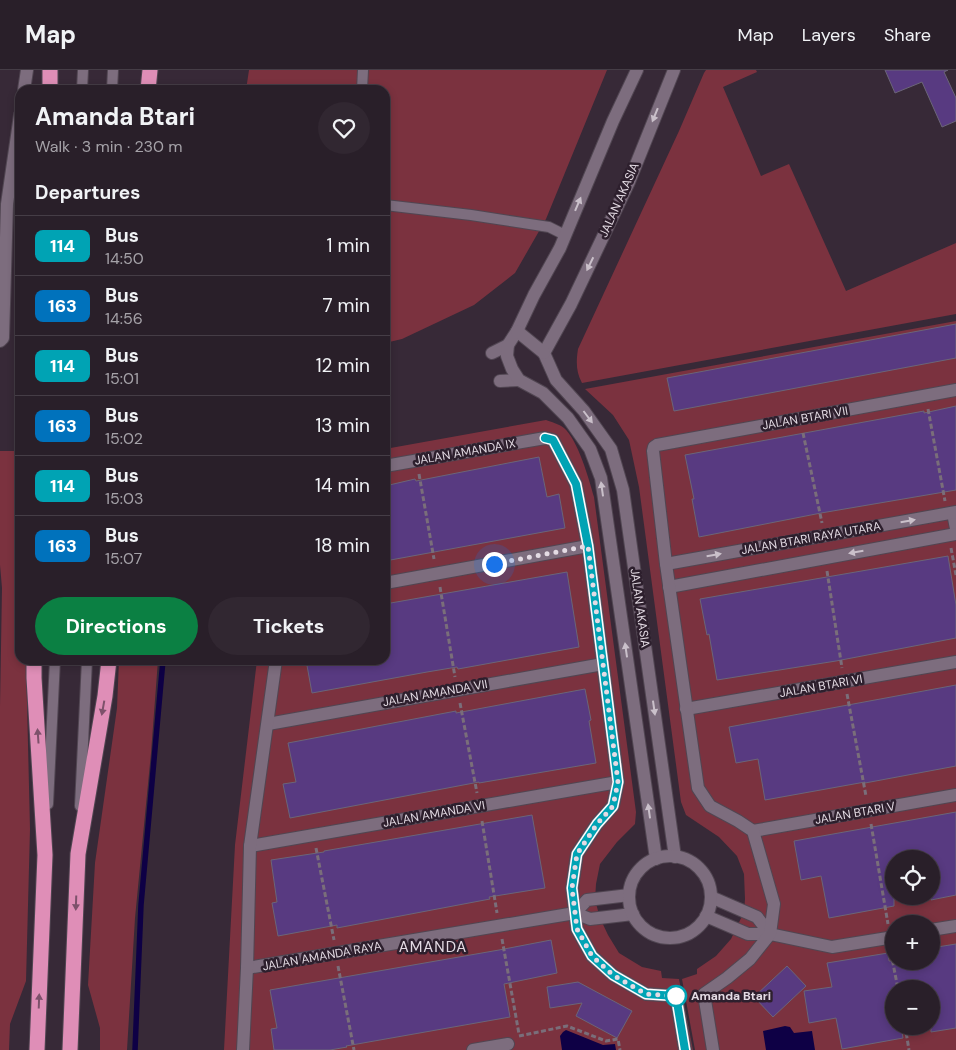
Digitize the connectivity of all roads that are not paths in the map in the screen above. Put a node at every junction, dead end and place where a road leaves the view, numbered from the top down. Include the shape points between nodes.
1 (27, 70) edge
2 (50, 70) edge
3 (83, 70) edge
4 (113, 70) edge
5 (150, 70) edge
6 (364, 70) edge
7 (637, 70) edge
8 (674, 70) edge
9 (25, 85) edge
10 (50, 85) edge
11 (82, 85) edge
12 (112, 85) edge
13 (148, 85) edge
14 (362, 85) edge
15 (15, 149) edge
16 (390, 205) edge
17 (565, 235) junction
18 (517, 331) junction
19 (0, 341) edge
20 (508, 345) junction
21 (492, 354) dead end
22 (544, 354) junction
23 (519, 380) junction
24 (556, 380) junction
25 (500, 381) dead end
26 (956, 390) edge
27 (543, 393) junction
28 (390, 465) edge
29 (952, 513) edge
30 (954, 534) edge
31 (588, 546) junction
32 (666, 564) junction
33 (390, 583) edge
34 (669, 587) junction
35 (956, 662) edge
36 (603, 664) junction
37 (34, 665) edge
38 (55, 665) edge
39 (87, 665) edge
40 (108, 665) edge
41 (275, 665) edge
42 (686, 709) junction
43 (268, 724) junction
44 (618, 782) junction
45 (956, 795) edge
46 (753, 831) junction
47 (250, 846) junction
48 (78, 854) junction
49 (45, 855) junction
50 (675, 857) junction
51 (656, 859) junction
52 (629, 895) junction
53 (711, 897) junction
54 (575, 913) junction
55 (633, 914) junction
56 (706, 916) junction
57 (956, 926) edge
58 (940, 929) edge
59 (770, 934) junction
60 (885, 938) edge
61 (246, 968) junction
62 (508, 1044) road end
63 (37, 1050) edge
64 (70, 1050) edge
65 (243, 1050) edge
66 (473, 1050) edge
67 (685, 1050) edge
68 (713, 1050) edge

1 - 9 street
2 - 10 highway
3 - 11 lane
4 - 12 lane
5 - 13 highway
6 - 14 lane
17 -> 7 street
8 -> 22 street, JALAN AKASIA via 629,182
15 - 19 street via 7,204 3,338
16 - 17 lane via 549,227
17 - 18 street
18 - 20 street
18 - 22 street, JALAN AKASIA
20 - 21 street
20 - 23 street via 507,356
22 - 24 street, JALAN AKASIA
23 - 25 street
23 - 27 street, JALAN AKASIA
24 - 27 street
24 -> 50 street, JALAN AKASIA via 584,411 611,449 623,490
26 - 32 street, JALAN BTARI VII via 657,445 653,451
51 -> 27 street, JALAN AKASIA via 601,478 590,450 568,418
28 - 31 street, JALAN AMANDA IX via 545,438 553,440 576,484
29 - 30 lane
32 -> 29 street, JALAN BTARI RAYA UTARA
30 -> 34 street, JALAN BTARI RAYA UTARA
31 - 33 street
31 - 36 street
32 - 34 street
34 - 42 street
35 - 42 street, JALAN BTARI VI
36 - 43 street, JALAN AMANDA VII
36 - 44 street
49 -> 37 highway
38 - 49 lane
39 - 48 lane
40 -> 48 highway
41 - 43 street
42 - 46 street via 698,788 710,806
43 - 47 street
44 - 47 street, JALAN AMANDA VI
44 - 54 street via 613,806 577,854 572,888
45 - 46 street, JALAN BTARI V
46 - 59 street via 774,904
47 - 61 street
48 -> 64 highway
63 -> 49 highway
50 - 51 street
50 - 53 street via 685,859 701,870 710,887
51 - 52 street via 640,869
52 - 54 street via 587,900
52 - 55 street
53 - 56 street
53 - 59 street via 756,917
54 - 55 street via 590,919
54 - 61 street, JALAN AMANDA RAYA
54 - 67 street via 577,929 592,956 613,975 646,994 676,996
55 - 56 street via 646,929 669,937 693,931
56 - 59 street via 748,934
57 - 58 street
59 - 60 street via 832,947
59 - 68 street via 750,959 704,994
61 - 65 street
62 - 66 street

